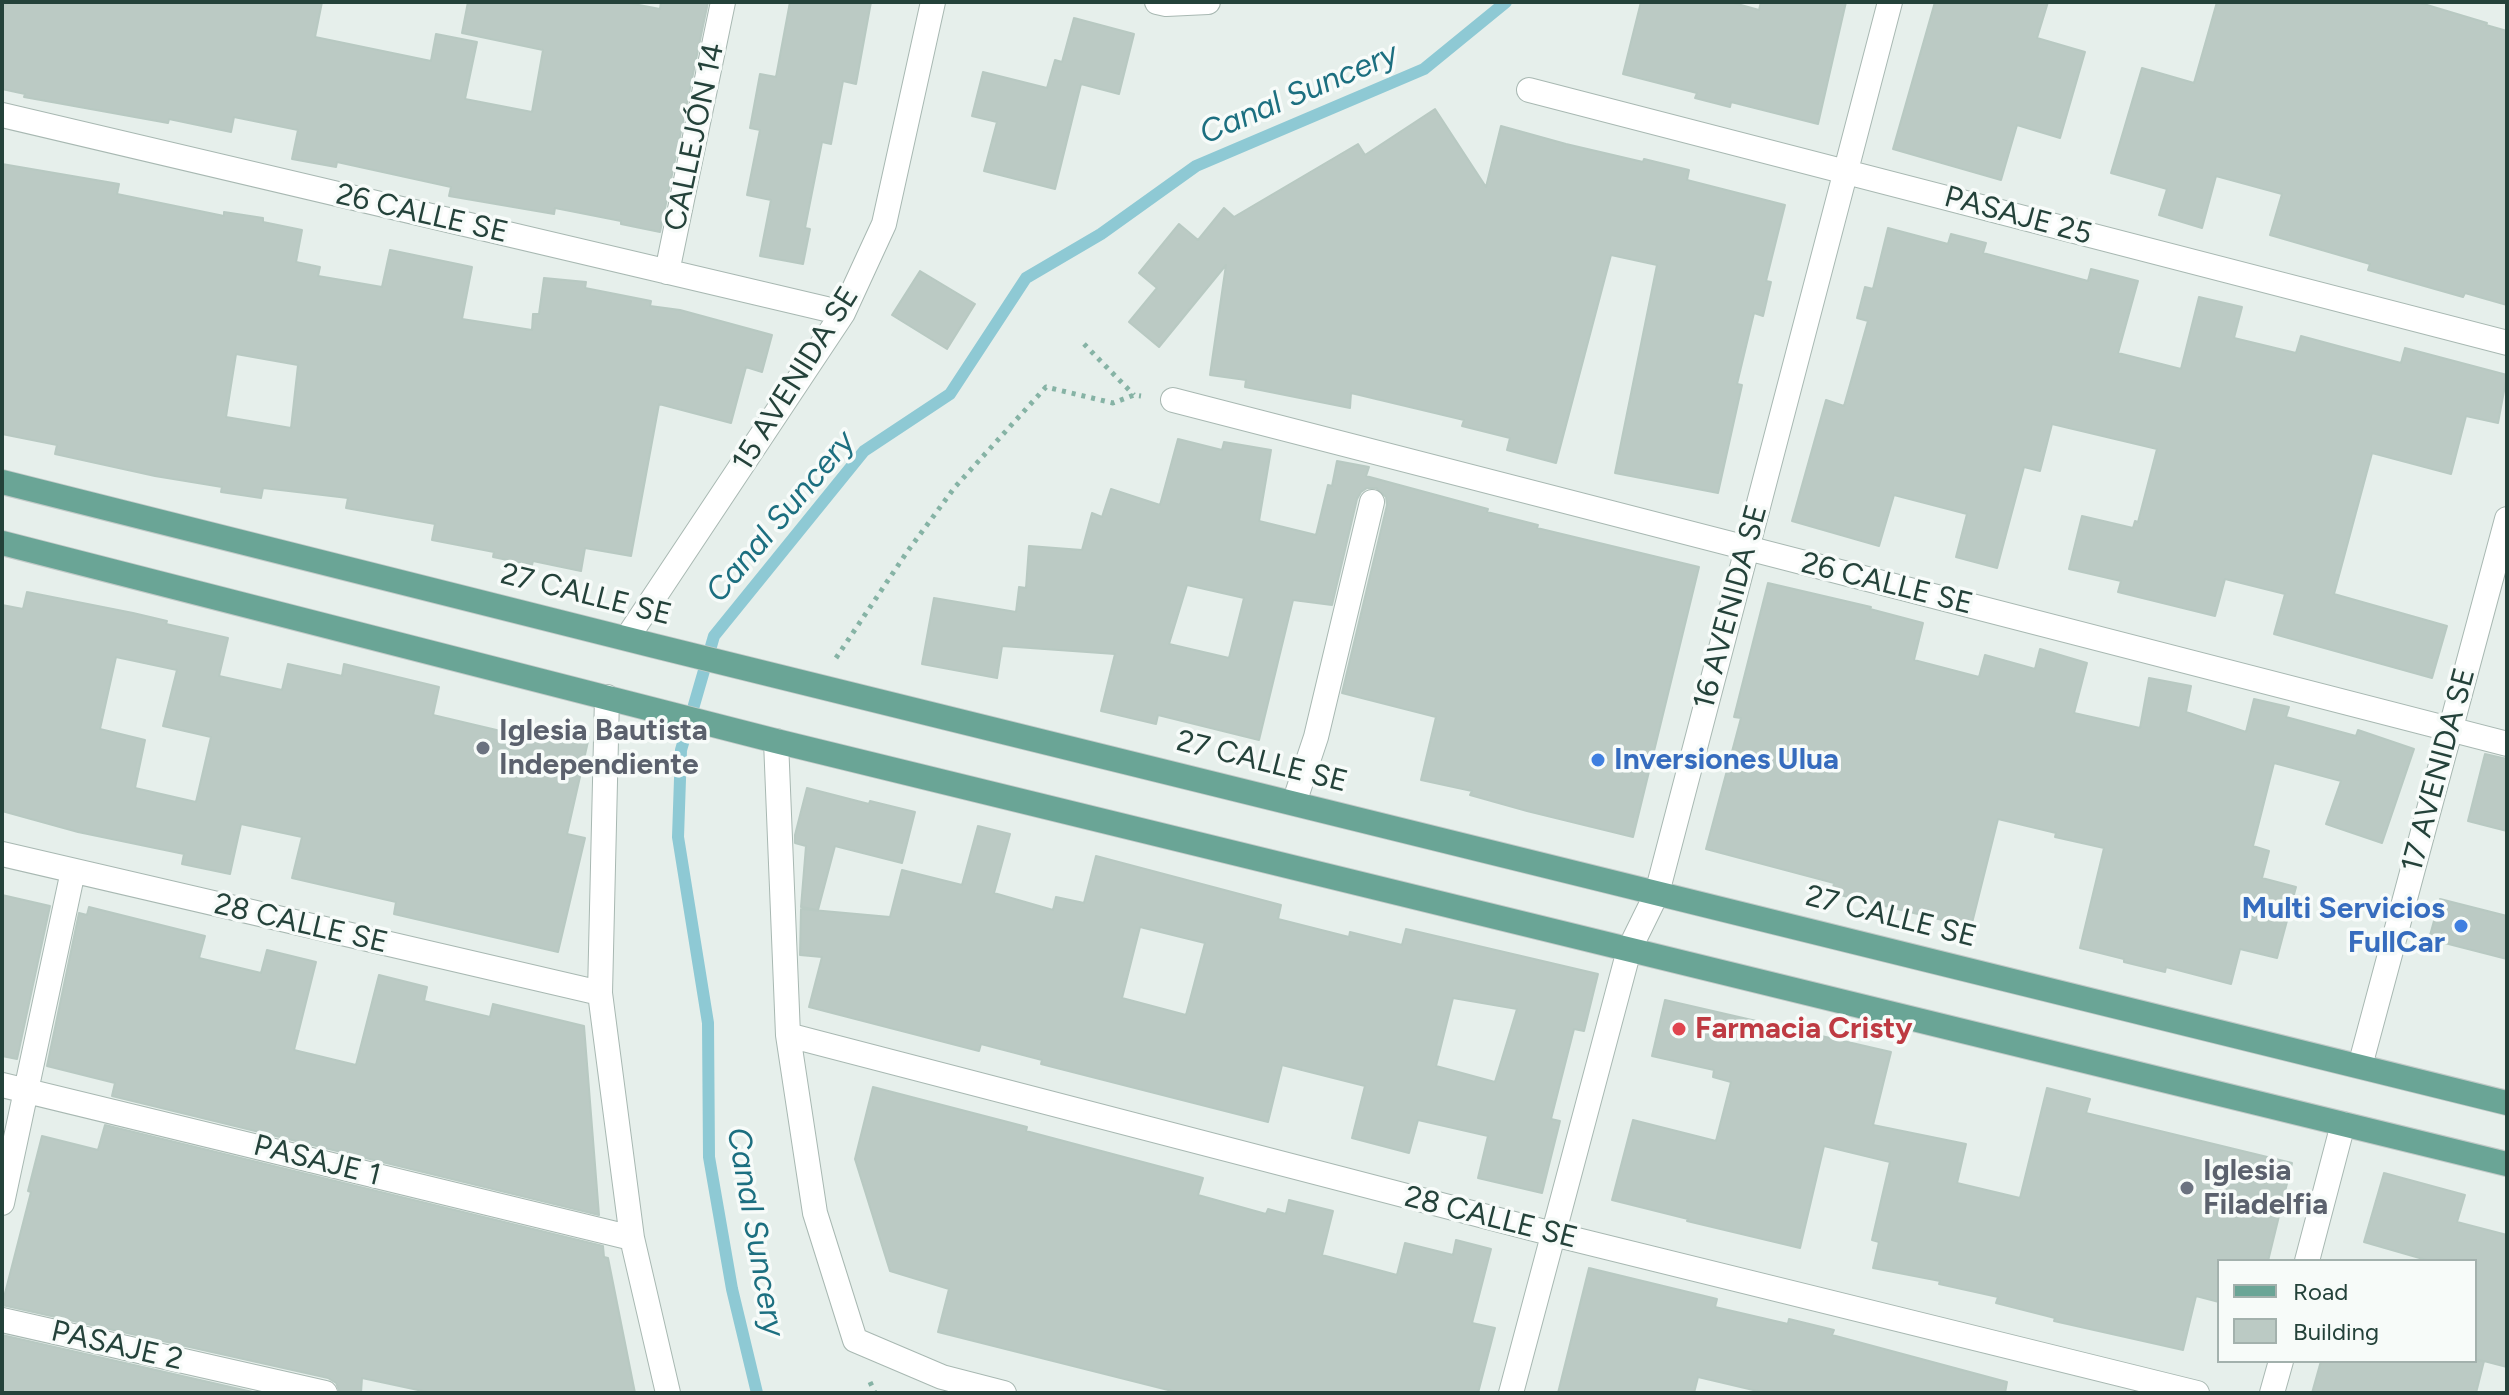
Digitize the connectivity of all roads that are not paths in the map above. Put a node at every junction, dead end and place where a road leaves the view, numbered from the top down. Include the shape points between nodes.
1 (723, 2) edge
2 (933, 2) edge
3 (1157, 2) edge
4 (1208, 2) edge
5 (1890, 2) edge
6 (1529, 90) dead end
7 (2, 115) edge
8 (1846, 172) junction
9 (667, 272) junction
10 (843, 313) junction
11 (2507, 343) edge
12 (1173, 400) road end
13 (2, 482) edge
14 (1372, 502) dead end
15 (2507, 519) edge
16 (2, 543) edge
17 (1746, 548) junction
18 (627, 638) junction
19 (607, 697) junction
20 (2450, 730) junction
21 (776, 741) junction
22 (2507, 744) edge
23 (1294, 803) junction
24 (2, 854) edge
25 (73, 871) junction
26 (1657, 893) junction
27 (1629, 950) junction
28 (600, 993) junction
29 (788, 1035) junction
30 (2360, 1066) junction
31 (14, 1088) edge
32 (2507, 1103) edge
33 (2343, 1124) junction
34 (2507, 1164) edge
35 (2, 1203) edge
36 (1553, 1234) junction
37 (632, 1238) junction
38 (2308, 1259) edge
39 (2, 1320) edge
40 (2280, 1363) edge
41 (325, 1393) edge
42 (668, 1393) edge
43 (1004, 1393) edge
44 (1511, 1393) edge
45 (2197, 1393) edge
46 (2272, 1393) edge

1 - 9 street, CALLEJÓN 14
2 - 10 street, 15 AVENIDA SE via 884,224
3 - 4 street
5 - 8 street, 16 AVENIDA SE
6 - 8 street, PASAJE 25
7 - 9 street, 26 CALLE SE
8 - 11 street, PASAJE 25
8 - 17 street, 16 AVENIDA SE
9 - 10 street, 26 CALLE SE
10 - 18 street, 15 AVENIDA SE
12 - 17 street, 26 CALLE SE
13 - 18 main road, 27 CALLE SE
14 - 23 street via 1316,737
15 - 20 street, 17 AVENIDA SE
16 - 19 main road
17 - 20 street, 26 CALLE SE
17 - 26 street, 16 AVENIDA SE
18 - 23 main road, 27 CALLE SE
19 - 21 main road
19 - 28 street
20 - 22 street, 26 CALLE SE
20 - 30 street, 17 AVENIDA SE
21 - 27 main road
21 - 29 street
23 - 26 main road, 27 CALLE SE
24 - 25 street, 28 CALLE SE
25 - 28 street, 28 CALLE SE
25 - 31 street
26 - 27 street, 16 AVENIDA SE
26 - 30 main road, 27 CALLE SE
27 - 33 main road
27 - 36 street, 16 AVENIDA SE
28 - 37 street
29 - 36 street, 28 CALLE SE
29 - 43 street via 815,1213 855,1340 942,1377
30 - 32 main road, 27 CALLE SE
31 - 35 street
31 - 37 street, PASAJE 1
33 - 34 main road
33 - 38 street
36 - 44 street, 16 AVENIDA SE
36 - 45 street, 28 CALLE SE
37 - 42 street
39 - 41 street, PASAJE 2
40 - 46 street

